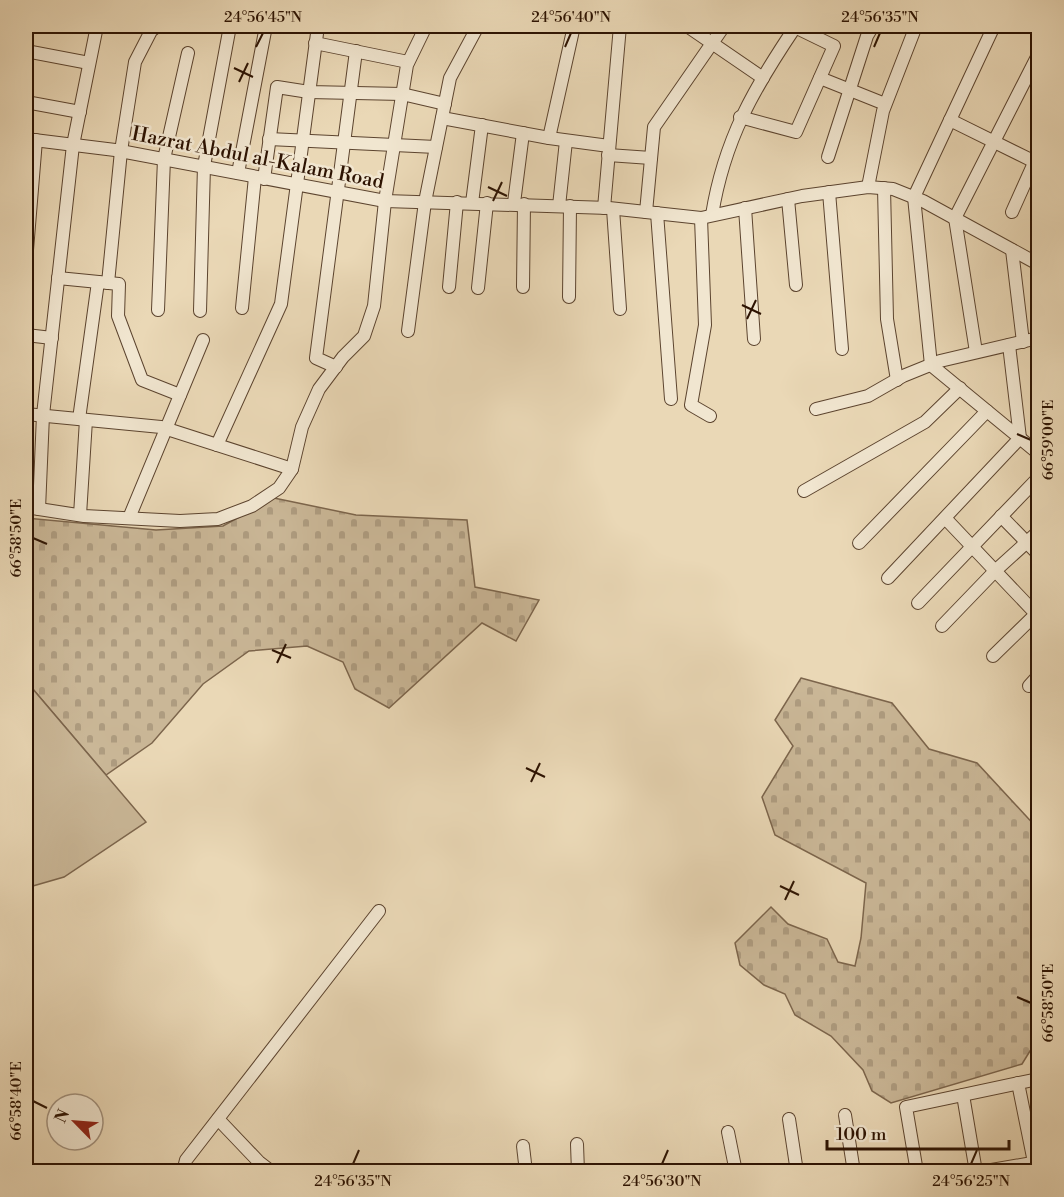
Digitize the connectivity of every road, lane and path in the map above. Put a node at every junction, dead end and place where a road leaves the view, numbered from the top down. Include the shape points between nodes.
1 (96, 26) edge
2 (230, 26) edge
3 (266, 26) edge
4 (318, 26) edge
5 (426, 26) edge
6 (478, 26) edge
7 (574, 26) edge
8 (620, 26) edge
9 (687, 26) edge
10 (724, 26) edge
11 (796, 26) edge
12 (873, 26) edge
13 (916, 26) edge
14 (994, 26) edge
15 (151, 27) edge
16 (315, 43) junction
17 (711, 44) junction
18 (26, 51) edge
19 (356, 51) junction
20 (188, 53) dead end
21 (1038, 55) edge
22 (408, 62) junction
23 (89, 63) junction
24 (763, 78) junction
25 (820, 78) junction
26 (849, 90) junction
27 (309, 92) junction
28 (350, 93) junction
29 (402, 94) junction
30 (26, 102) edge
31 (445, 104) junction
32 (885, 104) junction
33 (80, 112) junction
34 (740, 117) junction
35 (442, 118) junction
36 (950, 120) junction
37 (482, 125) junction
38 (523, 133) junction
39 (549, 138) junction
40 (269, 139) junction
41 (31, 140) edge
42 (303, 140) junction
43 (566, 141) junction
44 (344, 142) junction
45 (993, 142) junction
46 (73, 145) junction
47 (394, 145) junction
48 (436, 147) junction
49 (609, 150) junction
50 (121, 151) junction
51 (828, 156) dead end
52 (651, 158) junction
53 (1037, 158) edge
54 (164, 159) junction
55 (204, 166) junction
56 (238, 173) junction
57 (259, 178) junction
58 (297, 186) junction
59 (868, 187) junction
60 (884, 188) junction
61 (829, 192) junction
62 (337, 193) junction
63 (914, 197) junction
64 (788, 199) junction
65 (385, 201) junction
66 (425, 202) junction
67 (458, 202) junction
68 (472, 203) junction
69 (487, 203) junction
70 (519, 204) junction
71 (565, 206) junction
72 (609, 208) junction
73 (746, 208) junction
74 (1012, 212) dead end
75 (652, 213) junction
76 (707, 217) junction
77 (955, 218) junction
78 (1012, 250) junction
79 (26, 261) edge
80 (1038, 264) edge
81 (58, 278) junction
82 (103, 283) junction
83 (795, 285) dead end
84 (449, 287) dead end
85 (523, 287) dead end
86 (478, 288) dead end
87 (569, 297) dead end
88 (242, 308) dead end
89 (620, 309) dead end
90 (158, 310) dead end
91 (200, 311) dead end
92 (408, 331) dead end
93 (26, 335) edge
94 (52, 338) junction
95 (1038, 338) edge
96 (754, 339) dead end
97 (203, 340) dead end
98 (1023, 342) junction
99 (1009, 345) junction
100 (842, 349) dead end
101 (976, 352) junction
102 (931, 365) junction
103 (336, 367) junction
104 (897, 380) junction
105 (960, 388) junction
106 (180, 395) junction
107 (671, 399) dead end
108 (816, 409) dead end
109 (987, 411) junction
110 (26, 414) edge
111 (43, 416) junction
112 (710, 416) dead end
113 (83, 419) junction
114 (166, 429) junction
115 (1020, 438) junction
116 (217, 445) junction
117 (1038, 453) edge
118 (292, 469) junction
119 (1038, 478) edge
120 (804, 491) dead end
121 (26, 507) edge
122 (39, 509) junction
123 (80, 515) junction
124 (1001, 516) junction
125 (129, 518) junction
126 (945, 518) junction
127 (1038, 532) edge
128 (859, 543) dead end
129 (1027, 543) junction
130 (972, 546) junction
131 (1038, 554) edge
132 (995, 571) junction
133 (888, 578) dead end
134 (918, 603) dead end
135 (1037, 615) edge
136 (942, 626) dead end
137 (993, 656) dead end
138 (1038, 676) edge
139 (1029, 686) dead end
140 (379, 911) dead end
141 (1038, 1079) edge
142 (1018, 1083) junction
143 (963, 1095) junction
144 (845, 1115) dead end
145 (218, 1119) junction
146 (789, 1119) dead end
147 (728, 1132) dead end
148 (577, 1144) dead end
149 (523, 1146) dead end
150 (1036, 1165) edge
151 (183, 1172) edge
152 (272, 1172) edge
153 (526, 1172) edge
154 (578, 1172) edge
155 (736, 1172) edge
156 (797, 1172) edge
157 (854, 1172) edge
158 (917, 1172) edge
159 (978, 1172) edge

1 - 23 street
2 - 55 street
3 - 56 street
4 - 16 street
5 - 22 street
6 - 31 street via 450,78
7 - 39 street
8 - 49 street
9 - 17 street
10 - 17 street
11 - 24 street
11 - 25 street via 834,46
12 - 26 street
13 - 32 street
14 - 36 street
15 - 50 street via 135,62
16 - 19 street
16 - 27 street
17 - 24 street
17 - 52 street via 654,127
18 - 23 street
19 - 22 street
19 - 28 street
20 - 54 street
21 - 45 street
22 - 29 street
23 - 33 street
24 - 34 street
25 - 26 street
25 - 34 street via 796,132
26 - 32 street
26 - 51 street
27 - 28 street
27 - 40 street via 277,87
27 - 42 street
28 - 29 street
28 - 44 street
29 - 31 street
29 - 47 street
30 - 33 street
31 - 35 street
32 - 59 street
33 - 46 street
34 - 76 street
35 - 37 street
35 - 48 street
36 - 45 street
36 - 63 street
37 - 38 street
37 - 68 street
38 - 39 street
38 - 70 street
39 - 43 street
40 - 42 street
40 - 57 street
41 - 46 street, Hazrat Abdul al-Kalam Road
41 - 79 street
42 - 44 street
42 - 58 street
43 - 49 street
43 - 71 street
44 - 47 street
44 - 62 street
45 - 53 street
45 - 77 street
46 - 50 street, Hazrat Abdul al-Kalam Road
46 - 81 street
47 - 48 street
47 - 65 street
48 - 66 street
49 - 52 street
49 - 72 street
50 - 54 street, Hazrat Abdul al-Kalam Road
50 - 82 street
52 - 75 street
53 - 74 street
54 - 55 street, Hazrat Abdul al-Kalam Road
54 - 90 street
55 - 56 street, Hazrat Abdul al-Kalam Road
55 - 91 street
56 - 57 street, Hazrat Abdul al-Kalam Road
57 - 58 street, Hazrat Abdul al-Kalam Road
57 - 88 street
58 - 62 street, Hazrat Abdul al-Kalam Road
58 - 116 street via 280,304
59 - 60 street, Hazrat Abdul al-Kalam Road
59 - 61 street, Hazrat Abdul al-Kalam Road
60 - 63 street, Hazrat Abdul al-Kalam Road
60 - 104 street via 887,319
61 - 64 street, Hazrat Abdul al-Kalam Road
61 - 100 street
62 - 65 street, Hazrat Abdul al-Kalam Road
62 - 103 street via 316,358
63 - 77 street, Hazrat Abdul al-Kalam Road
63 - 102 street
64 - 73 street, Hazrat Abdul al-Kalam Road
64 - 83 street
65 - 66 street, Hazrat Abdul al-Kalam Road
65 - 103 street via 374,306 364,336
66 - 67 street, Hazrat Abdul al-Kalam Road
66 - 92 street
67 - 68 street, Hazrat Abdul al-Kalam Road
67 - 84 street
68 - 69 street, Hazrat Abdul al-Kalam Road
69 - 70 street, Hazrat Abdul al-Kalam Road
69 - 86 street
70 - 71 street, Hazrat Abdul al-Kalam Road
70 - 85 street
71 - 72 street, Hazrat Abdul al-Kalam Road
71 - 87 street
72 - 75 street, Hazrat Abdul al-Kalam Road
72 - 89 street
73 - 76 street, Hazrat Abdul al-Kalam Road
73 - 96 street
75 - 76 street, Hazrat Abdul al-Kalam Road
75 - 107 street
76 - 112 street via 705,325 691,405
77 - 78 street, Hazrat Abdul al-Kalam Road
77 - 101 street
78 - 80 street, Hazrat Abdul al-Kalam Road
78 - 98 street
81 - 82 street
81 - 94 street
82 - 106 street via 119,284 118,316 142,380
82 - 113 street
93 - 94 street
94 - 111 street
95 - 98 street
97 - 106 street
98 - 99 street
99 - 101 street
99 - 115 street
101 - 102 street
102 - 104 street
102 - 105 street
103 - 118 street via 319,389 302,427
104 - 108 street via 868,396
105 - 109 street
105 - 120 street via 925,422
106 - 114 street
109 - 115 street
109 - 128 street
110 - 111 street
111 - 113 street
111 - 122 street
113 - 114 street
113 - 123 street
114 - 116 street
114 - 125 street
115 - 117 street
115 - 126 street
116 - 118 street
118 - 125 street via 279,488 252,506 218,519
119 - 124 street
121 - 122 street
122 - 123 street
123 - 125 street
124 - 129 street
124 - 130 street
126 - 130 street
126 - 133 street
127 - 129 street
129 - 131 street
129 - 132 street
130 - 132 street
130 - 134 street
132 - 135 street
132 - 136 street
135 - 137 street
138 - 139 street
140 - 145 street
141 - 142 street
142 - 143 street
142 - 150 street
143 - 158 street via 906,1107
143 - 159 street
144 - 157 street
145 - 151 street via 186,1160
145 - 152 street
146 - 156 street
147 - 155 street
148 - 154 street
149 - 153 street
150 - 159 street

